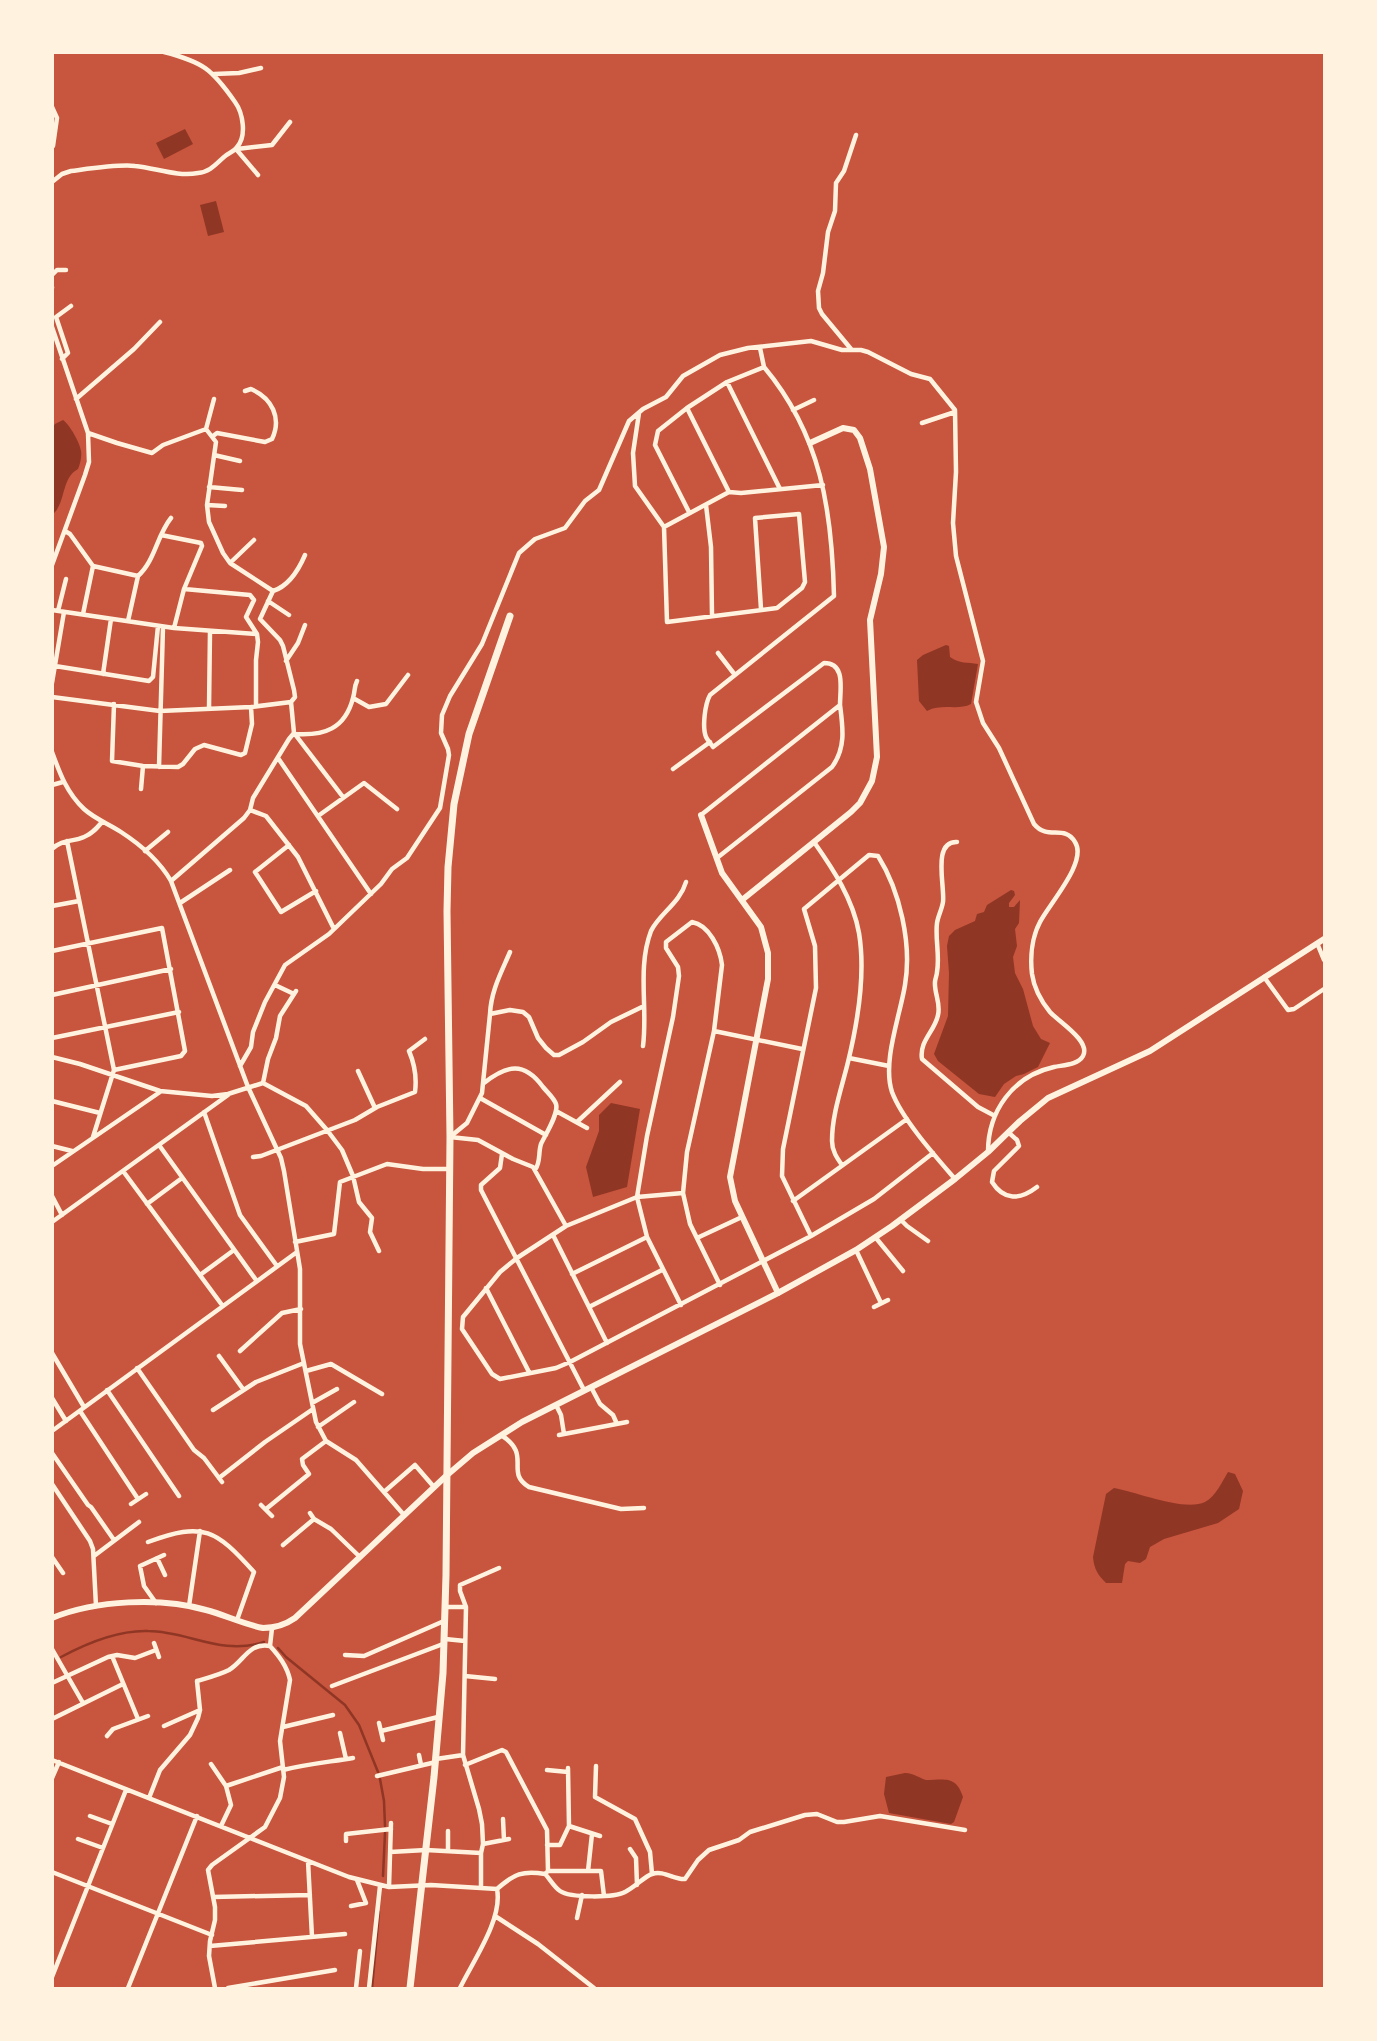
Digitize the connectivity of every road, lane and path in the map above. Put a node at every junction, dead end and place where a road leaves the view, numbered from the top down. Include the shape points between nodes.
1 (163, 52) edge
2 (261, 68) dead end
3 (213, 74) junction
4 (52, 107) edge
5 (290, 122) dead end
6 (856, 135) dead end
7 (53, 146) edge
8 (236, 149) junction
9 (258, 175) dead end
10 (52, 182) edge
11 (66, 270) dead end
12 (52, 275) edge
13 (71, 306) dead end
14 (160, 322) dead end
15 (52, 327) edge
16 (760, 348) junction
17 (851, 349) junction
18 (62, 359) junction
19 (764, 367) junction
20 (727, 382) junction
21 (245, 391) dead end
22 (76, 399) junction
23 (214, 399) dead end
24 (814, 400) dead end
25 (687, 408) junction
26 (793, 410) junction
27 (639, 412) junction
28 (956, 412) junction
29 (922, 423) dead end
30 (206, 429) junction
31 (88, 433) junction
32 (213, 436) junction
33 (810, 443) junction
34 (214, 455) junction
35 (240, 461) dead end
36 (823, 485) junction
37 (209, 487) junction
38 (780, 489) junction
39 (242, 490) dead end
40 (729, 492) junction
41 (207, 505) junction
42 (706, 505) junction
43 (225, 506) dead end
44 (689, 512) junction
45 (172, 518) dead end
46 (664, 527) junction
47 (65, 531) junction
48 (161, 535) junction
49 (254, 540) dead end
50 (305, 555) dead end
51 (230, 563) junction
52 (52, 565) edge
53 (93, 566) junction
54 (138, 576) junction
55 (66, 579) dead end
56 (184, 589) junction
57 (273, 591) junction
58 (268, 601) junction
59 (761, 609) junction
60 (58, 611) edge
61 (83, 614) junction
62 (289, 615) dead end
63 (712, 616) junction
64 (510, 617) dead end
65 (111, 619) junction
66 (128, 621) junction
67 (305, 625) dead end
68 (161, 626) junction
69 (174, 628) junction
70 (211, 631) junction
71 (257, 634) junction
72 (718, 653) dead end
73 (286, 661) junction
74 (55, 666) junction
75 (103, 674) junction
76 (408, 675) dead end
77 (735, 675) junction
78 (357, 681) dead end
79 (52, 683) edge
80 (52, 697) edge
81 (353, 698) junction
82 (291, 702) junction
83 (114, 704) junction
84 (386, 704) junction
85 (840, 705) junction
86 (254, 707) junction
87 (209, 709) junction
88 (393, 709) dead end
89 (160, 711) junction
90 (294, 733) junction
91 (710, 742) junction
92 (52, 752) edge
93 (278, 758) junction
94 (143, 766) junction
95 (159, 767) junction
96 (673, 769) dead end
97 (63, 782) junction
98 (52, 785) edge
99 (141, 789) dead end
100 (343, 797) junction
101 (397, 809) dead end
102 (250, 810) junction
103 (701, 815) joint
104 (318, 816) junction
105 (102, 822) junction
106 (168, 832) dead end
107 (67, 841) junction
108 (814, 842) junction
109 (957, 842) dead end
110 (289, 845) junction
111 (52, 849) edge
112 (145, 850) junction
113 (716, 858) junction
114 (230, 870) dead end
115 (839, 879) junction
116 (172, 881) junction
117 (686, 882) dead end
118 (316, 891) junction
119 (371, 894) junction
120 (743, 900) junction
121 (79, 901) junction
122 (180, 903) junction
123 (52, 906) edge
124 (334, 929) junction
125 (1325, 939) edge
126 (1317, 943) junction
127 (87, 944) junction
128 (52, 951) edge
129 (510, 952) dead end
130 (1325, 960) edge
131 (171, 968) junction
132 (1264, 977) junction
133 (275, 985) junction
134 (96, 986) junction
135 (1325, 989) edge
136 (52, 995) edge
137 (644, 1006) junction
138 (178, 1012) junction
139 (490, 1014) junction
140 (105, 1027) junction
141 (714, 1031) junction
142 (52, 1038) edge
143 (425, 1039) dead end
144 (756, 1040) junction
145 (643, 1046) dead end
146 (802, 1049) junction
147 (52, 1057) edge
148 (849, 1058) junction
149 (240, 1066) junction
150 (889, 1066) junction
151 (358, 1072) dead end
152 (114, 1073) junction
153 (620, 1082) dead end
154 (264, 1083) junction
155 (484, 1083) junction
156 (248, 1087) junction
157 (160, 1091) junction
158 (611, 1091) junction
159 (229, 1094) junction
160 (617, 1094) dead end
161 (480, 1098) junction
162 (52, 1101) edge
163 (375, 1108) junction
164 (556, 1111) junction
165 (204, 1112) junction
166 (100, 1113) junction
167 (995, 1116) junction
168 (907, 1119) junction
169 (577, 1122) junction
170 (587, 1128) dead end
171 (327, 1130) junction
172 (1008, 1132) junction
173 (546, 1135) junction
174 (93, 1137) junction
175 (450, 1137) junction
176 (159, 1145) junction
177 (52, 1146) edge
178 (277, 1149) junction
179 (73, 1151) junction
180 (988, 1152) junction
181 (933, 1153) junction
182 (502, 1154) junction
183 (253, 1157) dead end
184 (842, 1165) junction
185 (52, 1166) edge
186 (450, 1169) junction
187 (535, 1170) junction
188 (123, 1171) junction
189 (353, 1176) junction
190 (182, 1178) junction
191 (955, 1179) junction
192 (1037, 1187) dead end
193 (683, 1193) junction
194 (52, 1196) edge
195 (637, 1197) junction
196 (793, 1200) junction
197 (147, 1204) junction
198 (62, 1215) junction
199 (742, 1217) junction
200 (901, 1220) junction
201 (52, 1222) edge
202 (566, 1226) junction
203 (553, 1235) junction
204 (811, 1236) junction
205 (646, 1237) junction
206 (697, 1238) junction
207 (876, 1238) junction
208 (928, 1241) dead end
209 (295, 1242) junction
210 (234, 1250) junction
211 (856, 1250) junction
212 (379, 1251) dead end
213 (297, 1252) junction
214 (517, 1258) junction
215 (763, 1261) junction
216 (276, 1266) junction
217 (663, 1270) junction
218 (903, 1272) dead end
219 (572, 1274) junction
220 (200, 1275) junction
221 (256, 1280) junction
222 (720, 1285) junction
223 (486, 1288) junction
224 (778, 1293) junction
225 (888, 1300) dead end
226 (881, 1303) junction
227 (222, 1305) junction
228 (681, 1306) junction
229 (589, 1307) junction
230 (874, 1307) dead end
231 (301, 1309) junction
232 (607, 1343) junction
233 (240, 1352) dead end
234 (52, 1353) edge
235 (219, 1356) dead end
236 (570, 1362) junction
237 (304, 1363) junction
238 (138, 1368) junction
239 (306, 1371) junction
240 (530, 1372) junction
241 (587, 1388) junction
242 (243, 1389) junction
243 (337, 1389) dead end
244 (107, 1390) junction
245 (382, 1394) dead end
246 (52, 1398) edge
247 (354, 1402) dead end
248 (556, 1405) junction
249 (313, 1406) junction
250 (82, 1409) junction
251 (213, 1410) dead end
252 (66, 1421) junction
253 (627, 1422) dead end
254 (617, 1424) junction
255 (318, 1427) junction
256 (52, 1431) edge
257 (500, 1435) junction
258 (326, 1441) junction
259 (52, 1453) edge
260 (446, 1476) junction
261 (52, 1484) edge
262 (434, 1487) junction
263 (384, 1492) junction
264 (146, 1494) dead end
265 (179, 1496) dead end
266 (138, 1499) junction
267 (131, 1504) dead end
268 (261, 1506) dead end
269 (644, 1508) dead end
270 (266, 1509) junction
271 (310, 1513) dead end
272 (404, 1515) junction
273 (272, 1516) dead end
274 (314, 1519) junction
275 (139, 1522) dead end
276 (201, 1531) junction
277 (114, 1540) junction
278 (288, 1540) junction
279 (148, 1542) dead end
280 (283, 1545) dead end
281 (293, 1546) dead end
282 (164, 1555) dead end
283 (94, 1556) junction
284 (52, 1557) edge
285 (360, 1557) junction
286 (157, 1558) junction
287 (58, 1566) junction
288 (499, 1568) dead end
289 (52, 1570) edge
290 (63, 1573) dead end
291 (165, 1575) dead end
292 (156, 1603) junction
293 (96, 1606) junction
294 (189, 1606) junction
295 (445, 1606) junction
296 (466, 1607) junction
297 (53, 1616) edge
298 (237, 1620) junction
299 (444, 1621) junction
300 (272, 1628) junction
301 (465, 1640) junction
302 (444, 1641) junction
303 (154, 1643) dead end
304 (270, 1646) junction
305 (52, 1649) edge
306 (156, 1650) junction
307 (345, 1655) dead end
308 (112, 1656) junction
309 (159, 1657) dead end
310 (67, 1675) junction
311 (465, 1676) junction
312 (495, 1679) dead end
313 (52, 1683) edge
314 (123, 1684) junction
315 (331, 1686) dead end
316 (83, 1703) junction
317 (200, 1710) junction
318 (148, 1716) dead end
319 (440, 1717) junction
320 (52, 1719) edge
321 (138, 1720) junction
322 (332, 1723) dead end
323 (379, 1723) dead end
324 (164, 1726) dead end
325 (283, 1727) junction
326 (381, 1731) junction
327 (340, 1733) dead end
328 (107, 1736) dead end
329 (383, 1740) dead end
330 (419, 1755) dead end
331 (463, 1755) junction
332 (353, 1758) dead end
333 (346, 1759) junction
334 (52, 1760) edge
335 (436, 1760) junction
336 (59, 1762) junction
337 (211, 1764) dead end
338 (421, 1765) junction
339 (464, 1765) junction
340 (596, 1766) dead end
341 (283, 1769) junction
342 (547, 1770) dead end
343 (377, 1776) dead end
344 (52, 1779) edge
345 (226, 1786) junction
346 (127, 1790) junction
347 (149, 1798) junction
348 (90, 1816) dead end
349 (197, 1816) junction
350 (503, 1819) dead end
351 (113, 1825) junction
352 (221, 1826) junction
353 (569, 1826) junction
354 (965, 1830) dead end
355 (448, 1831) dead end
356 (592, 1834) junction
357 (600, 1836) dead end
358 (250, 1838) junction
359 (78, 1839) dead end
360 (346, 1841) dead end
361 (483, 1844) junction
362 (547, 1845) junction
363 (103, 1848) junction
364 (629, 1849) dead end
365 (426, 1850) junction
366 (448, 1851) junction
367 (390, 1852) junction
368 (481, 1853) junction
369 (308, 1861) junction
370 (588, 1871) junction
371 (52, 1872) edge
372 (547, 1872) junction
373 (652, 1874) junction
374 (357, 1879) junction
375 (422, 1885) junction
376 (637, 1885) junction
377 (380, 1886) junction
378 (88, 1887) junction
379 (389, 1887) junction
380 (481, 1888) junction
381 (497, 1889) junction
382 (310, 1895) junction
383 (582, 1895) junction
384 (604, 1896) junction
385 (213, 1897) junction
386 (351, 1906) dead end
387 (158, 1913) junction
388 (495, 1916) junction
389 (577, 1918) dead end
390 (345, 1934) dead end
391 (212, 1935) junction
392 (312, 1937) junction
393 (210, 1946) junction
394 (360, 1951) dead end
395 (335, 1969) dead end
396 (52, 1977) edge
397 (128, 1989) edge
398 (215, 1989) edge
399 (228, 1989) edge
400 (356, 1989) edge
401 (369, 1989) edge
402 (410, 1989) edge
403 (460, 1989) edge
404 (594, 1989) edge

1 - 3 street via 189,59
2 - 3 street
3 - 8 street via 240,110 242,140
4 - 7 street via 57,118
5 - 8 street via 272,145
6 - 17 street via 836,183 818,299 827,323
8 - 9 street
8 - 10 street via 202,173 135,166 71,171
11 - 12 street
13 - 18 street via 56,317 68,353
14 - 22 street
15 - 18 street
16 - 17 street via 811,341
16 - 19 street
16 - 27 street via 715,357 683,376 659,402
17 - 28 street via 930,379
18 - 22 street
19 - 20 street
19 - 26 street
20 - 25 street
20 - 38 street
21 - 32 street via 257,391 274,410 272,439
22 - 31 street
23 - 30 street
24 - 26 street
25 - 40 street
25 - 44 street via 658,431 655,445
26 - 33 street
27 - 46 street via 633,453 635,486
27 - 119 street via 625,427 599,490 565,528 535,539 519,553 482,644 442,715 440,733 449,755 440,808 407,858
28 - 29 street
28 - 167 street via 953,523 956,556 983,661 977,693 979,713 1034,824 1047,833 1067,835 1078,848 1069,878 1039,923 1032,974 1041,999 1081,1041 1084,1053 1076,1062 1038,1072 1017,1084
30 - 31 street via 163,444 152,453
30 - 32 street
31 - 47 street via 89,462
32 - 34 street
33 - 36 street
33 - 108 main road via 846,428 858,435 876,495 884,554 870,620 876,769 860,803
34 - 35 street
34 - 37 street
36 - 38 street
36 - 77 street via 831,530 834,596
37 - 39 street
37 - 41 street
38 - 40 street
40 - 42 street
41 - 43 street
41 - 51 street via 213,534
42 - 44 street
42 - 63 street
44 - 46 street
45 - 48 street
46 - 63 street via 667,622
47 - 52 street
47 - 53 street
48 - 54 street via 146,569
48 - 56 street via 201,543
49 - 51 street
50 - 57 street via 289,581
51 - 57 street
53 - 54 street
53 - 61 street
54 - 66 street
55 - 60 street
56 - 69 street
56 - 71 street via 250,596 254,600 246,617
57 - 58 street
58 - 62 street
58 - 73 street via 260,619 282,643
59 - 59 street via 777,608 805,582 799,514 755,518
59 - 63 street
60 - 61 street
60 - 74 street
61 - 65 street
64 - 175 main road via 469,734 451,834 447,911
65 - 66 street
65 - 75 street
66 - 68 street
67 - 73 street
68 - 69 street
68 - 75 street via 151,680
68 - 89 street
69 - 70 street
70 - 71 street
70 - 87 street
71 - 86 street
72 - 77 street
73 - 82 street via 295,690
74 - 75 street
74 - 79 street
76 - 84 street
77 - 91 street via 707,700 704,729
78 - 81 street
80 - 83 street
81 - 84 street via 369,707
81 - 90 street via 344,718 332,729
82 - 86 street
82 - 90 street
83 - 89 street
83 - 94 street via 112,761
84 - 88 street
85 - 91 street via 839,671 834,664 824,663 713,747
85 - 103 street
85 - 113 street via 843,742 832,767
86 - 87 street
86 - 95 street via 241,755 204,745 178,767
87 - 89 street
89 - 95 street
90 - 93 street
90 - 100 street
91 - 96 street
92 - 97 street
93 - 102 street
93 - 104 street
94 - 95 street
94 - 99 street
97 - 98 street
97 - 105 street via 82,807
100 - 101 street via 364,783
100 - 104 street
102 - 110 street via 266,816
102 - 116 street
103 - 113 main road
104 - 119 street
105 - 107 street via 84,837
105 - 112 street
106 - 112 street
107 - 111 street
107 - 121 street
108 - 115 street
108 - 120 main road
109 - 167 street via 950,841 942,853 944,893 937,922 935,981 939,1013 922,1048 922,1059
110 - 118 street
110 - 118 street via 255,872 281,912
112 - 116 street
113 - 120 main road
114 - 122 street
115 - 146 street via 804,909 815,946 816,988
115 - 148 street via 859,931 861,954 862,977
115 - 150 street via 869,855 878,856 899,901 906,982
116 - 122 street
117 - 137 street via 652,930 644,955
118 - 124 street
119 - 124 street
120 - 144 main road via 761,927 768,953 768,979
121 - 123 street
121 - 127 street
122 - 149 street
124 - 133 street via 288,962
125 - 126 main road
126 - 130 street
126 - 132 main road
127 - 128 street
127 - 131 street via 162,928
127 - 134 street
129 - 139 street via 491,999
131 - 134 street
131 - 138 street
132 - 135 street via 1288,1010
132 - 172 main road via 1150,1051 1048,1098
133 - 149 street
133 - 154 street via 295,992 280,1016
134 - 136 street
134 - 140 street
137 - 139 street via 559,1055 546,1048 523,1012
137 - 145 street
138 - 140 street
138 - 152 street via 185,1051 181,1056
139 - 155 street
140 - 142 street
140 - 152 street
141 - 144 street
141 - 193 street via 687,1152
141 - 195 street via 721,956 702,925 692,922 666,942 679,976
143 - 163 street via 409,1051 415,1092
144 - 146 street
144 - 199 main road via 731,1170 731,1187
146 - 196 street via 783,1149 782,1176
147 - 152 street
148 - 150 street
148 - 184 street via 832,1143
149 - 156 street
150 - 168 street via 892,1091
151 - 163 street
152 - 157 street
152 - 166 street
153 - 158 street
154 - 156 street
154 - 171 street via 306,1106
155 - 161 street
155 - 164 street via 518,1068 539,1081 556,1103
156 - 159 street
156 - 178 street
157 - 159 street
157 - 174 street
158 - 160 street
158 - 169 street
159 - 165 street
161 - 173 street
161 - 175 street via 467,1123
162 - 166 street
163 - 171 street
164 - 169 street
164 - 173 street
165 - 176 street
165 - 216 street via 240,1215
166 - 174 street
167 - 180 street
168 - 181 street
168 - 184 street
169 - 170 street
171 - 178 street
171 - 189 street
172 - 180 main road
172 - 192 street via 1019,1146 994,1171 992,1182 1010,1196
173 - 187 street
174 - 179 street
175 - 182 street via 478,1140
175 - 186 main road
176 - 188 street
176 - 190 street
177 - 179 street
178 - 183 street
178 - 209 street
179 - 185 street
180 - 191 main road
181 - 191 street
181 - 204 street via 874,1199
182 - 187 street
182 - 214 street via 500,1168 481,1190
184 - 196 street
186 - 189 street via 387,1164
186 - 260 main road
187 - 202 street
188 - 197 street
188 - 198 street
189 - 209 street via 340,1182 334,1234
189 - 212 street via 359,1202 372,1218 370,1232
190 - 197 street
190 - 210 street
191 - 200 main road
193 - 195 street
193 - 206 street
194 - 198 street
195 - 202 street
195 - 205 street
196 - 204 street
197 - 220 street
198 - 201 street
199 - 206 street
199 - 215 main road
200 - 207 main road
200 - 208 street
202 - 203 street
203 - 214 street
203 - 219 street
204 - 215 street
205 - 217 street
205 - 219 street
206 - 222 street
207 - 211 main road
207 - 218 street
209 - 213 street
210 - 220 street
210 - 221 street
211 - 224 main road
211 - 226 street
213 - 216 street
213 - 231 street
214 - 223 street
214 - 236 street
215 - 222 street
215 - 224 main road
216 - 221 street
217 - 228 street
217 - 229 street
219 - 229 street
220 - 227 street
221 - 227 street
222 - 228 street
223 - 240 street
223 - 240 street via 463,1317 462,1329 492,1374 500,1379
224 - 241 main road
225 - 226 street
226 - 230 street
227 - 238 street
228 - 232 street
229 - 232 street
231 - 233 street via 282,1313
231 - 237 street
232 - 236 street
234 - 250 street
235 - 242 street
236 - 240 street
236 - 241 street
237 - 239 street
237 - 242 street
238 - 244 street
238 - 249 street via 220,1480
239 - 245 street via 331,1364
239 - 249 street
241 - 248 main road
241 - 254 street
242 - 251 street
243 - 249 street
244 - 250 street
244 - 265 street
246 - 252 street
247 - 255 street
248 - 254 street via 562,1434
248 - 257 main road
249 - 255 street
250 - 252 street
250 - 266 street
252 - 256 street
253 - 254 street
255 - 258 street
257 - 260 main road
257 - 269 street via 514,1445 517,1475 529,1487 621,1508
258 - 263 street via 356,1460
258 - 270 street via 303,1459 309,1474
259 - 277 street
260 - 262 main road
260 - 295 main road
261 - 283 street via 90,1541
262 - 263 street via 415,1465
262 - 272 main road
263 - 272 street
264 - 266 street
266 - 267 street
268 - 270 street
270 - 273 street
271 - 274 street
272 - 285 main road
274 - 278 street
274 - 285 street
275 - 277 street
276 - 279 street
276 - 294 street
276 - 298 street via 234,1549 254,1572
277 - 283 street
278 - 280 street
278 - 281 street
282 - 286 street
283 - 293 street
284 - 287 street
285 - 300 main road via 295,1618
286 - 291 street
286 - 292 street via 140,1566 144,1586
287 - 289 street
287 - 290 street
288 - 296 street via 460,1585
292 - 293 main road
292 - 294 main road
293 - 297 main road
294 - 298 main road
295 - 296 street
295 - 299 main road
296 - 301 street
298 - 300 main road
299 - 302 main road
299 - 307 street via 364,1656
300 - 304 street
301 - 302 street
301 - 311 street
302 - 315 street
302 - 319 main road
303 - 306 street
304 - 317 street via 251,1649 231,1668 197,1681
304 - 325 street via 290,1680
305 - 310 street
306 - 308 street via 135,1658
306 - 309 street
308 - 310 street
308 - 314 street
310 - 313 street
310 - 316 street
311 - 312 street
311 - 331 street
314 - 316 street
314 - 321 street
316 - 320 street
317 - 324 street
317 - 347 street via 190,1735 160,1770
318 - 321 street
319 - 326 street
319 - 335 main road
321 - 328 street
322 - 325 street via 331,1715
323 - 326 street
325 - 341 street
326 - 329 street
327 - 333 street
330 - 338 street
331 - 335 street
331 - 339 street
332 - 333 street
333 - 341 street
334 - 336 street
335 - 338 street
335 - 365 main road
336 - 344 street
336 - 346 street
337 - 345 street
338 - 343 street
339 - 361 street via 479,1809
339 - 362 street via 506,1752 547,1830
340 - 373 street via 595,1797 635,1819 650,1852
341 - 345 street
341 - 358 street via 280,1798 268,1822
342 - 353 street via 568,1770
345 - 352 street via 231,1805
346 - 347 street
346 - 351 street
347 - 349 street
348 - 351 street
349 - 352 street
349 - 387 street
350 - 361 street via 507,1840
351 - 363 street
352 - 358 street
353 - 356 street
353 - 362 street via 560,1845
354 - 373 street via 880,1816 837,1822 817,1814 805,1815 709,1850 685,1879
355 - 366 street
356 - 357 street
356 - 370 street
358 - 369 street
358 - 385 street via 208,1870
359 - 363 street
360 - 367 street via 346,1834 391,1826
361 - 368 street
362 - 372 street
363 - 378 street
364 - 376 street via 636,1858
365 - 366 street
365 - 367 street
365 - 375 main road
366 - 368 street
367 - 379 street
368 - 380 street
369 - 374 street
369 - 382 street
370 - 372 street
370 - 384 street via 601,1871
371 - 378 street
372 - 381 street via 517,1874
372 - 383 street via 561,1892
373 - 376 street
374 - 377 street
374 - 386 street via 366,1903
375 - 379 street
375 - 380 street
375 - 402 main road
376 - 384 street via 623,1894
377 - 379 street
377 - 401 street
378 - 387 street
378 - 396 street
380 - 381 street
381 - 388 street
382 - 385 street
382 - 392 street
383 - 384 street
383 - 389 street
385 - 391 street
387 - 391 street
387 - 397 street
388 - 403 street
388 - 404 street
390 - 392 street
391 - 393 street
392 - 393 street
393 - 398 street
394 - 400 street
395 - 399 street

